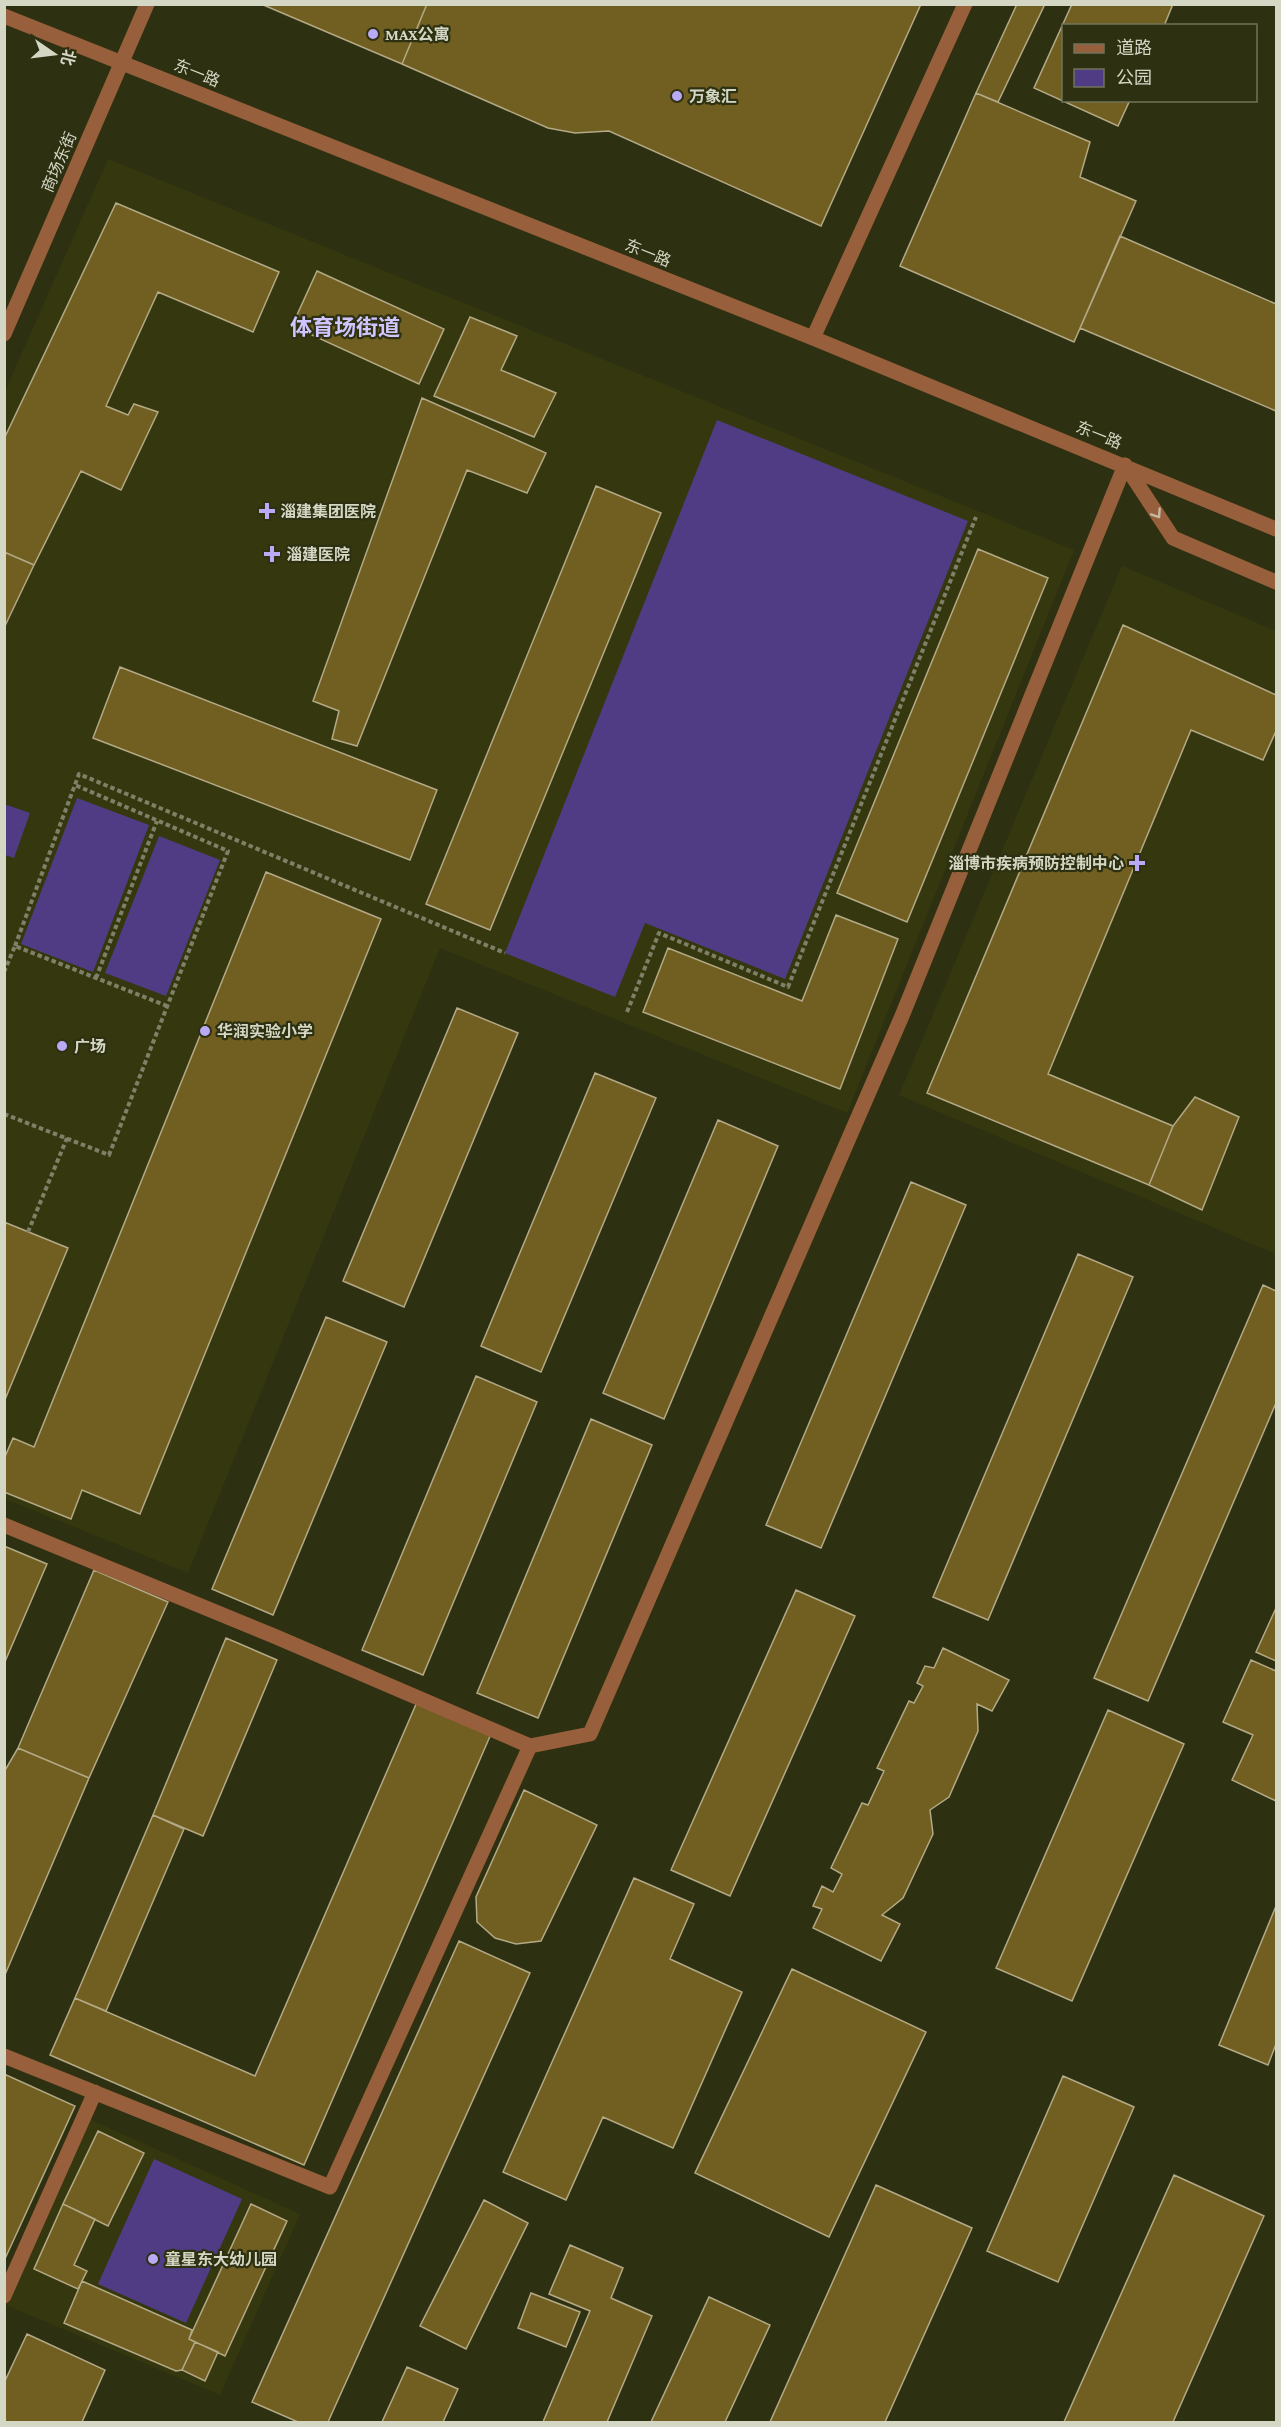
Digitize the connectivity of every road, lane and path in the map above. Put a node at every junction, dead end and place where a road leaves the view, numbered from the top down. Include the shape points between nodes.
1 (147, 4) edge
2 (965, 4) edge
3 (4, 16) edge
4 (122, 62) junction
5 (4, 334) edge
6 (813, 338) junction
7 (1125, 465) junction
8 (976, 517) dead end
9 (1276, 529) edge
10 (1276, 582) edge
11 (75, 785) junction
12 (157, 820) junction
13 (15, 946) junction
14 (505, 953) dead end
15 (4, 972) edge
16 (96, 978) junction
17 (167, 1006) junction
18 (627, 1012) dead end
19 (4, 1114) edge
20 (67, 1138) junction
21 (28, 1232) dead end
22 (4, 1525) edge
23 (530, 1746) junction
24 (4, 2056) edge
25 (95, 2092) junction
26 (4, 2296) edge

1 - 4 street, 商场东街
2 - 6 street
3 - 4 street, 东一路
4 - 5 street, 商场东街
4 - 6 street, 东一路
6 - 7 street, 东一路
7 - 9 street, 东一路
7 -> 10 street via 1173,538
7 - 23 street via 902,1016 590,1734
8 - 18 path via 788,987 658,933
11 - 12 path
11 - 13 path
11 - 14 path via 79,774
12 - 16 path
12 - 17 path via 228,851
13 - 15 path
13 - 16 path
16 - 17 path
17 - 20 path via 109,1155
19 - 20 path
20 - 21 path
22 - 23 street
23 - 25 street via 330,2187
24 - 25 street
25 - 26 street

